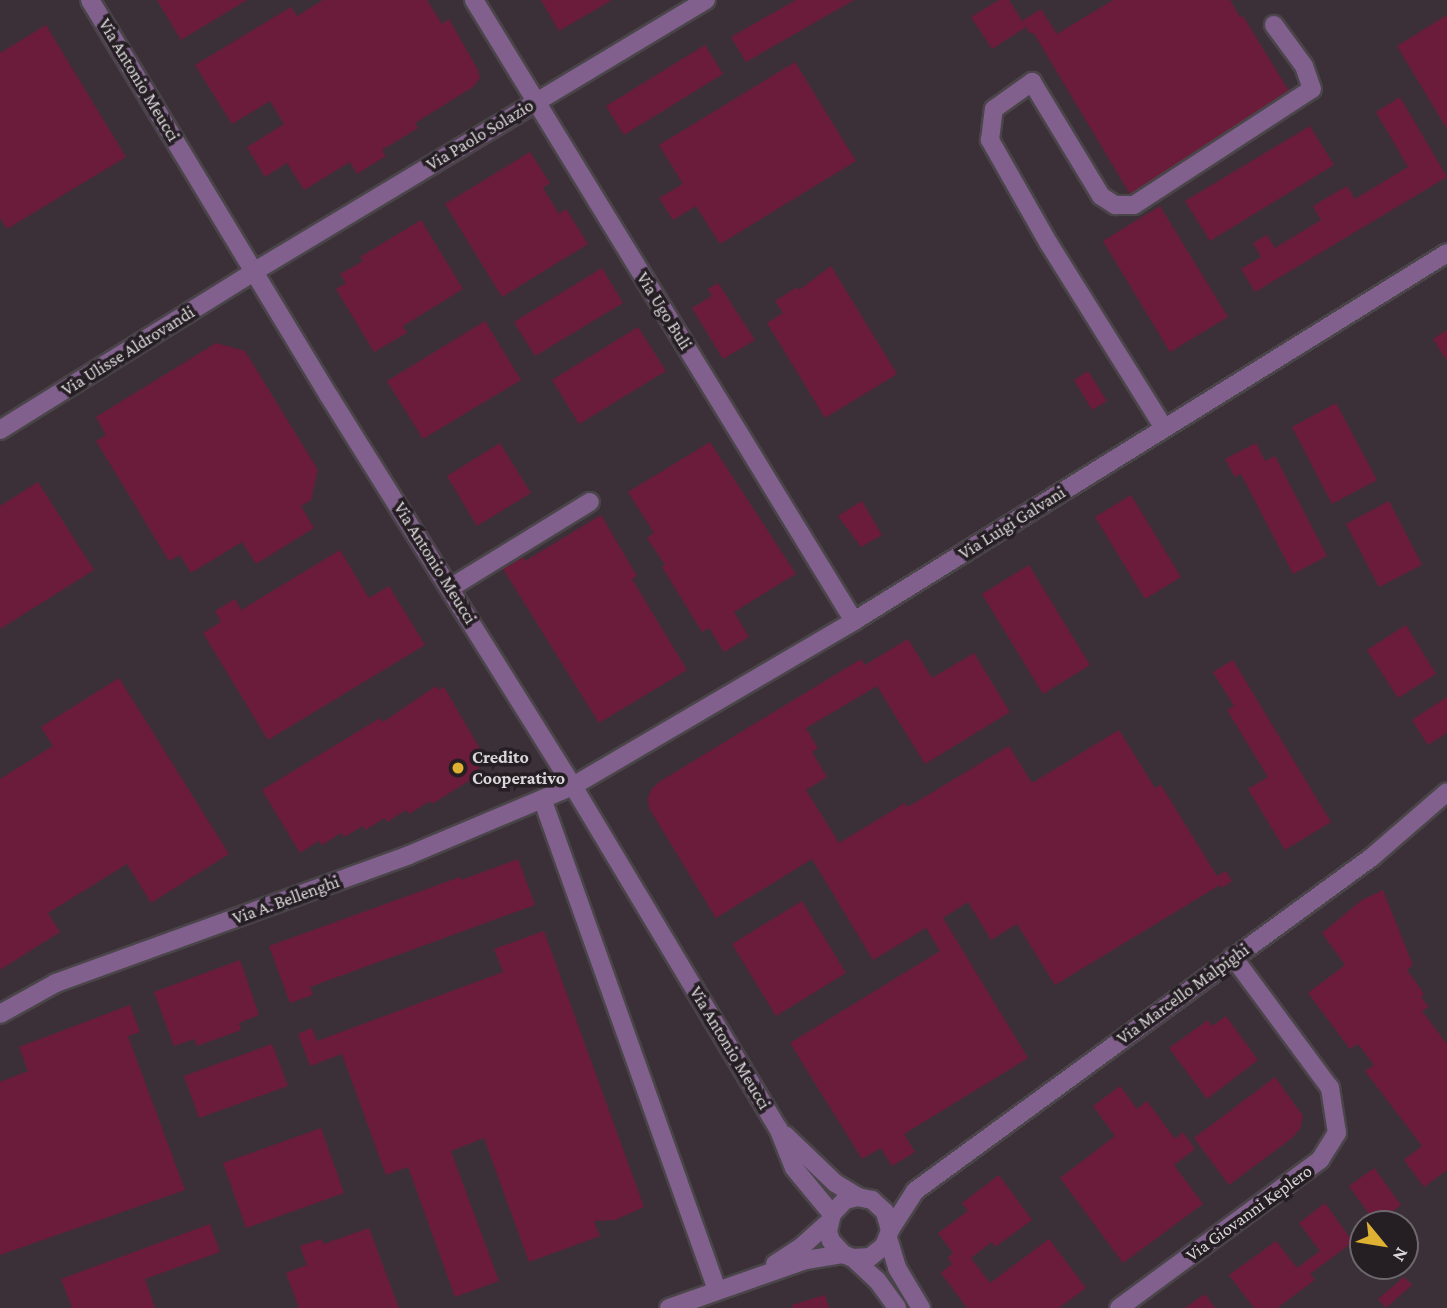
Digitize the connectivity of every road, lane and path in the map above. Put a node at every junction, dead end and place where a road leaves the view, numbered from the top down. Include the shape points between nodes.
1 (90, 0) edge
2 (474, 0) edge
3 (706, 0) edge
4 (1274, 25) dead end
5 (535, 102) junction
6 (1447, 253) edge
7 (255, 271) junction
8 (1164, 428) junction
9 (0, 430) edge
10 (590, 502) dead end
11 (450, 588) junction
12 (854, 621) junction
13 (573, 786) junction
14 (1447, 792) edge
15 (543, 801) junction
16 (1233, 957) junction
17 (0, 1014) edge
18 (778, 1128) junction
19 (915, 1191) junction
20 (863, 1197) junction
21 (830, 1218) junction
22 (889, 1234) junction
23 (848, 1256) junction
24 (757, 1275) junction
25 (716, 1290) junction
26 (669, 1308) edge
27 (897, 1308) edge
28 (921, 1308) edge
29 (1119, 1308) edge

1 - 7 street, Via Antonio Meucci
2 - 5 street, Via Ugo Buli
3 - 5 street, Via Paolo Solazio
4 - 8 street via 1304,66 1312,89 1134,205 1115,205 1101,196 1032,82 994,109 990,140
5 - 7 street, Via Paolo Solazio
5 - 12 street, Via Ugo Buli
6 - 8 street, Via Luigi Galvani
7 - 9 street, Via Ulisse Aldrovandi
7 - 11 street, Via Antonio Meucci
8 - 12 street, Via Luigi Galvani
10 - 11 street
11 - 13 street, Via Antonio Meucci
12 - 13 street, Via Luigi Galvani
13 - 15 street, Via A. Bellenghi
13 - 18 street, Via Antonio Meucci
14 - 16 street, Via Marcello Malpighi via 1372,857
15 - 17 street, Via A. Bellenghi via 409,855 56,983
15 - 25 street
16 - 19 street, Via Marcello Malpighi
16 - 29 street, Via Giovanni Keplero via 1330,1088 1337,1133 1320,1160
18 - 20 street, Via Antonio Meucci via 835,1183
18 - 21 street, Via Antonio Meucci via 794,1168
19 - 20 street, Via Marcello Malpighi
19 - 22 street, Via Marcello Malpighi
20 - 21 street via 845,1200
20 - 22 street via 886,1212
21 - 23 street via 831,1241
21 - 24 street via 800,1248
22 - 23 street via 884,1246 870,1257
22 - 28 street via 897,1268
23 - 24 street via 806,1260
23 - 27 street via 877,1280
24 - 25 street
25 - 26 street

